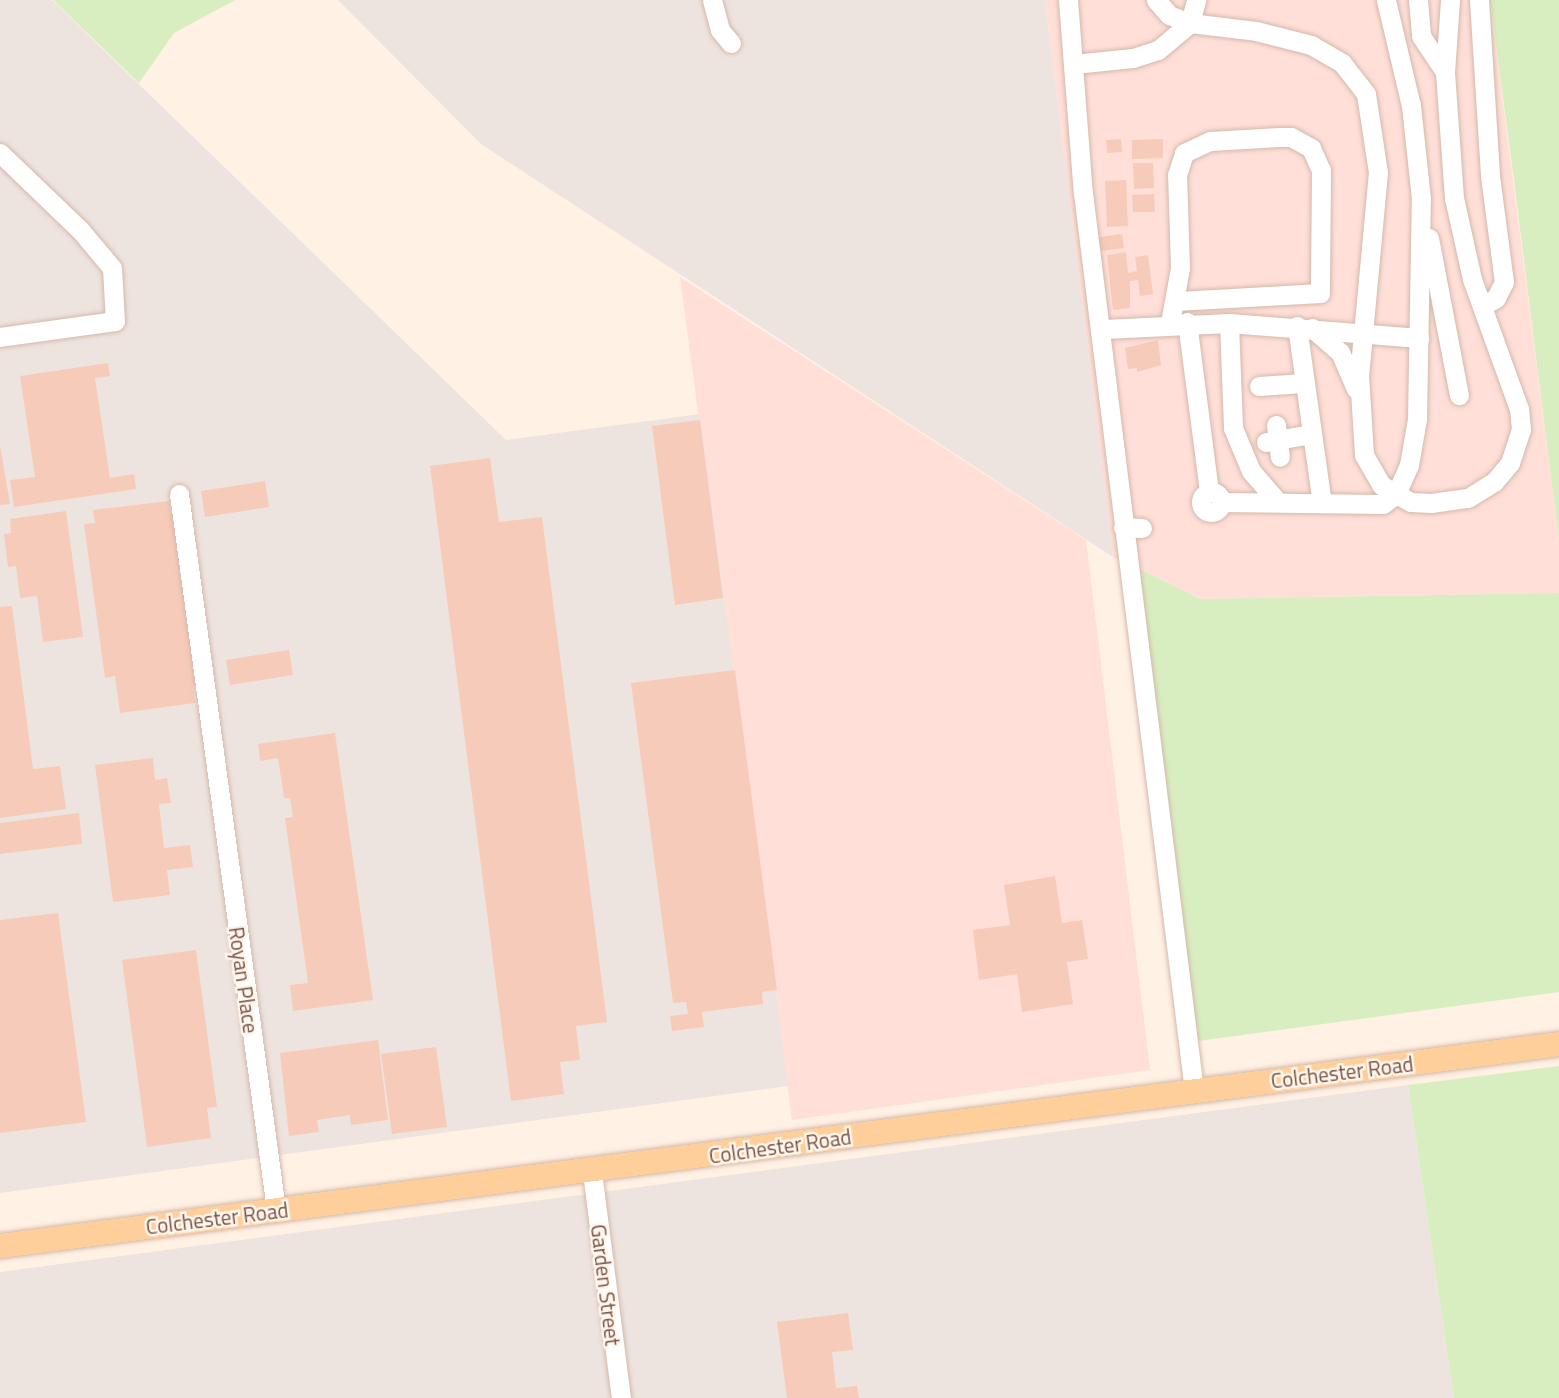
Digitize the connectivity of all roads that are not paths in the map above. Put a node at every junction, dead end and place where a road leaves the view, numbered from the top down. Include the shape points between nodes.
1 (712, 0) edge
2 (1068, 0) edge
3 (1156, 0) edge
4 (1196, 0) edge
5 (1386, 0) edge
6 (1418, 0) edge
7 (1450, 0) edge
8 (1479, 0) edge
9 (1190, 23) junction
10 (731, 43) dead end
11 (1074, 64) junction
12 (1445, 72) junction
13 (0, 153) edge
14 (1421, 199) junction
15 (1175, 301) junction
16 (1482, 306) junction
17 (1178, 323) junction
18 (1229, 323) junction
19 (1303, 326) junction
20 (1104, 329) junction
21 (1362, 331) junction
22 (0, 337) edge
23 (1419, 338) junction
24 (1303, 383) junction
25 (1259, 386) dead end
26 (1459, 395) dead end
27 (1360, 396) junction
28 (1311, 434) junction
29 (1275, 441) dead end
30 (178, 494) dead end
31 (1396, 494) junction
32 (1276, 500) junction
33 (1322, 503) junction
34 (1559, 1044) edge
35 (1194, 1091) junction
36 (592, 1172) junction
37 (276, 1210) junction
38 (0, 1247) edge
39 (621, 1398) edge

1 - 10 street via 720,30
2 - 11 street
3 - 9 street via 1169,15
4 - 9 street
5 - 14 street via 1411,106
6 - 12 street via 1421,36
7 - 12 street
8 - 16 street via 1490,176 1504,282 1496,298
9 - 11 street via 1158,50 1133,58
9 - 21 street via 1256,31 1311,45 1342,63 1366,94 1378,172
11 - 20 street via 1083,193
12 - 16 street via 1454,198
13 - 22 street via 81,231 112,268 115,321
14 - 23 street
14 - 26 street
15 - 15 street via 1320,293 1321,170 1311,148 1291,137 1279,137 1209,141 1184,153 1177,175 1180,268
15 - 17 street
16 - 31 street via 1519,409 1517,450 1494,482 1468,498 1421,503
17 - 18 street
17 - 20 street
17 - 32 street via 1216,497
18 - 19 street
18 - 32 street via 1234,428 1251,471
19 - 21 street
19 - 24 street
19 - 27 street via 1340,352
20 - 35 street via 1132,528
21 - 23 street
21 - 27 street
23 - 31 street via 1417,419 1409,465
24 - 25 street
24 - 28 street
27 - 31 street via 1364,455 1381,485
28 - 29 street
28 - 33 street
30 - 37 street, Royan Place
31 - 33 street via 1376,505
32 - 33 street
34 - 35 main road, Colchester Road
35 - 36 main road, Colchester Road
36 - 37 main road, Colchester Road
36 - 39 street, Garden Street
37 - 38 main road, Colchester Road

